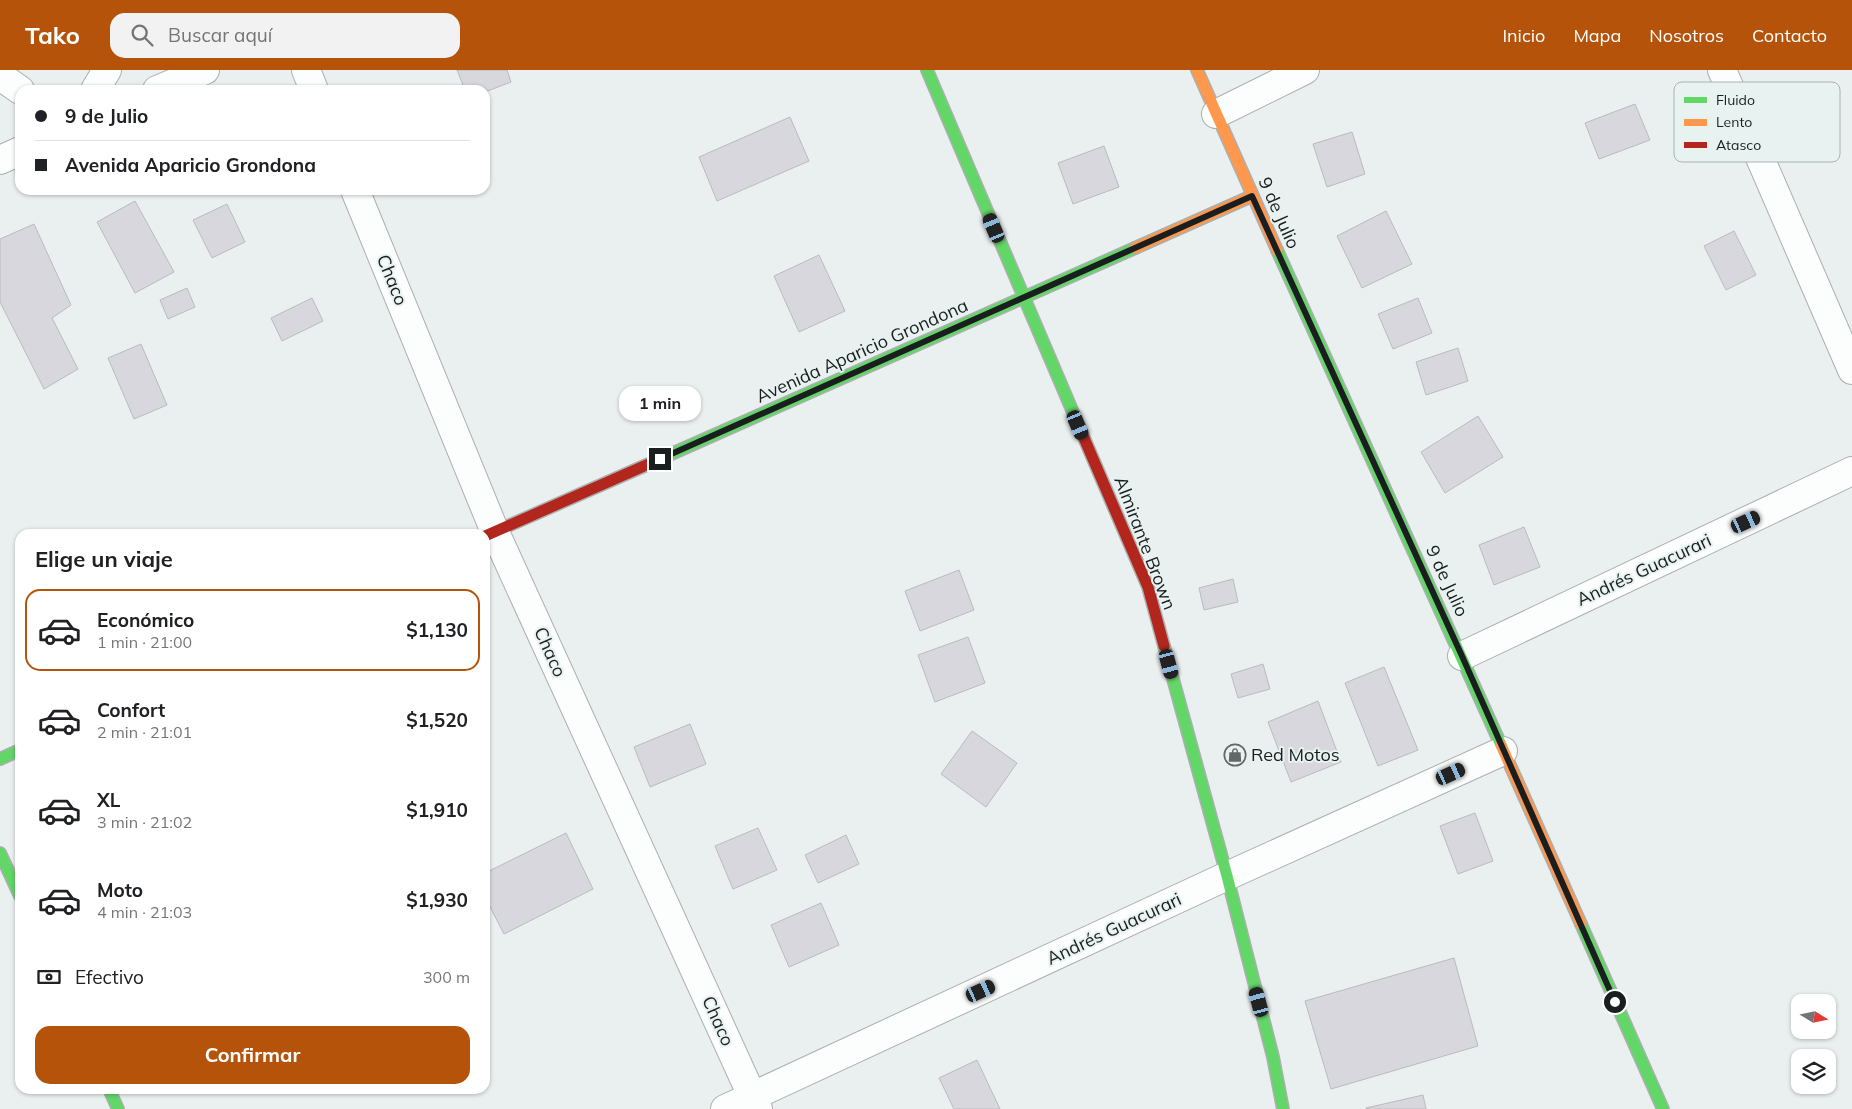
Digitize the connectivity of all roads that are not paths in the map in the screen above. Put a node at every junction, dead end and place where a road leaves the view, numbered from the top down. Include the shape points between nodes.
1 (107, 70) edge
2 (205, 70) edge
3 (306, 70) edge
4 (927, 70) edge
5 (1197, 70) edge
6 (1305, 70) edge
7 (1722, 70) edge
8 (0, 76) edge
9 (1727, 82) edge
10 (98, 85) edge
11 (170, 85) edge
12 (312, 85) edge
13 (15, 86) edge
14 (1216, 114) junction
15 (15, 153) edge
16 (0, 160) edge
17 (1762, 162) edge
18 (357, 195) edge
19 (1252, 196) junction
20 (1024, 298) junction
21 (1852, 370) edge
22 (1852, 471) edge
23 (488, 529) edge
24 (490, 534) edge
25 (1462, 656) junction
26 (1503, 751) junction
27 (15, 752) edge
28 (0, 759) edge
29 (0, 853) edge
30 (1227, 876) junction
31 (15, 885) edge
32 (111, 1094) edge
33 (755, 1103) edge
34 (118, 1109) edge
35 (726, 1109) edge
36 (1283, 1109) edge
37 (1662, 1109) edge

1 - 10 street
2 - 11 street
3 - 12 street
4 - 20 street, Almirante Brown
5 - 14 street, 9 de Julio
6 - 14 street
7 - 9 street
8 - 13 street
14 - 19 street, 9 de Julio
15 - 16 street
17 - 21 street
18 - 23 street, Chaco
19 - 20 street, Avenida Aparicio Grondona
19 - 25 street, 9 de Julio
20 - 24 street, Avenida Aparicio Grondona
20 - 30 street, Almirante Brown via 1148,588
22 - 25 street, Andrés Guacurari
24 - 33 street, Chaco
25 - 26 street, 9 de Julio
26 - 30 street, Andrés Guacurari
26 - 37 street, 9 de Julio
27 - 28 street
29 - 31 street
30 - 33 street, Andrés Guacurari
30 - 36 street, Almirante Brown
32 - 34 street
33 - 35 street, Andrés Guacurari

